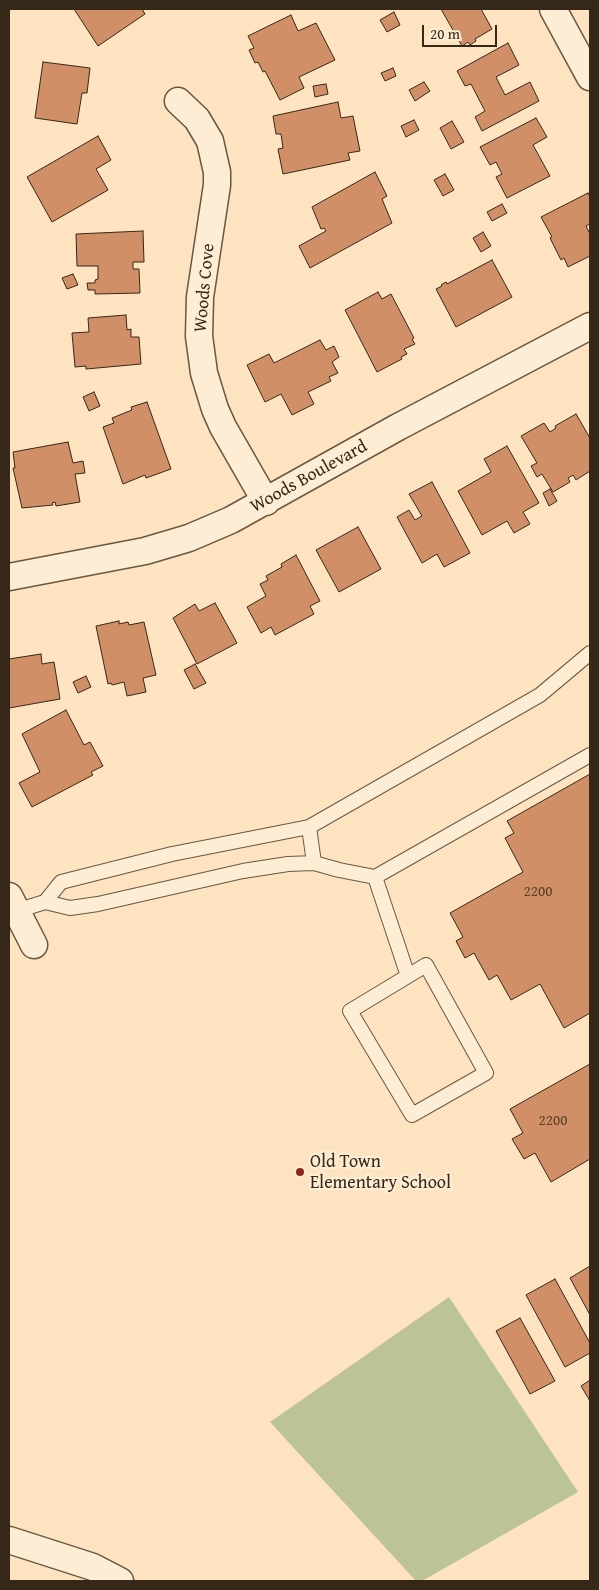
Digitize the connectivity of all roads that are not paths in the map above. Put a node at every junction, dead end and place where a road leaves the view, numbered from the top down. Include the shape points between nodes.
1 (553, 9) edge
2 (590, 77) edge
3 (178, 101) dead end
4 (590, 326) edge
5 (266, 502) junction
6 (9, 577) edge
7 (590, 653) edge
8 (590, 755) edge
9 (309, 827) junction
10 (314, 863) junction
11 (375, 877) junction
12 (45, 902) junction
13 (12, 904) edge
14 (34, 945) dead end
15 (408, 976) junction
16 (9, 1540) edge
17 (120, 1581) edge

1 - 2 street
3 - 5 street, Woods Cove via 197,119 210,141 217,172 200,296 199,336 204,373 223,427
4 - 5 street, Woods Boulevard via 398,427
5 - 6 street, Woods Boulevard via 189,538 145,551
7 - 9 lane via 540,695
8 - 11 lane
9 - 10 lane
9 - 12 lane via 76,877 61,882
10 - 11 lane
10 - 12 lane via 243,871 98,904 70,908
11 - 15 lane
12 - 13 lane
13 - 14 street
15 - 15 lane via 350,1010 412,1115 486,1073 426,965
16 - 17 street via 93,1567

